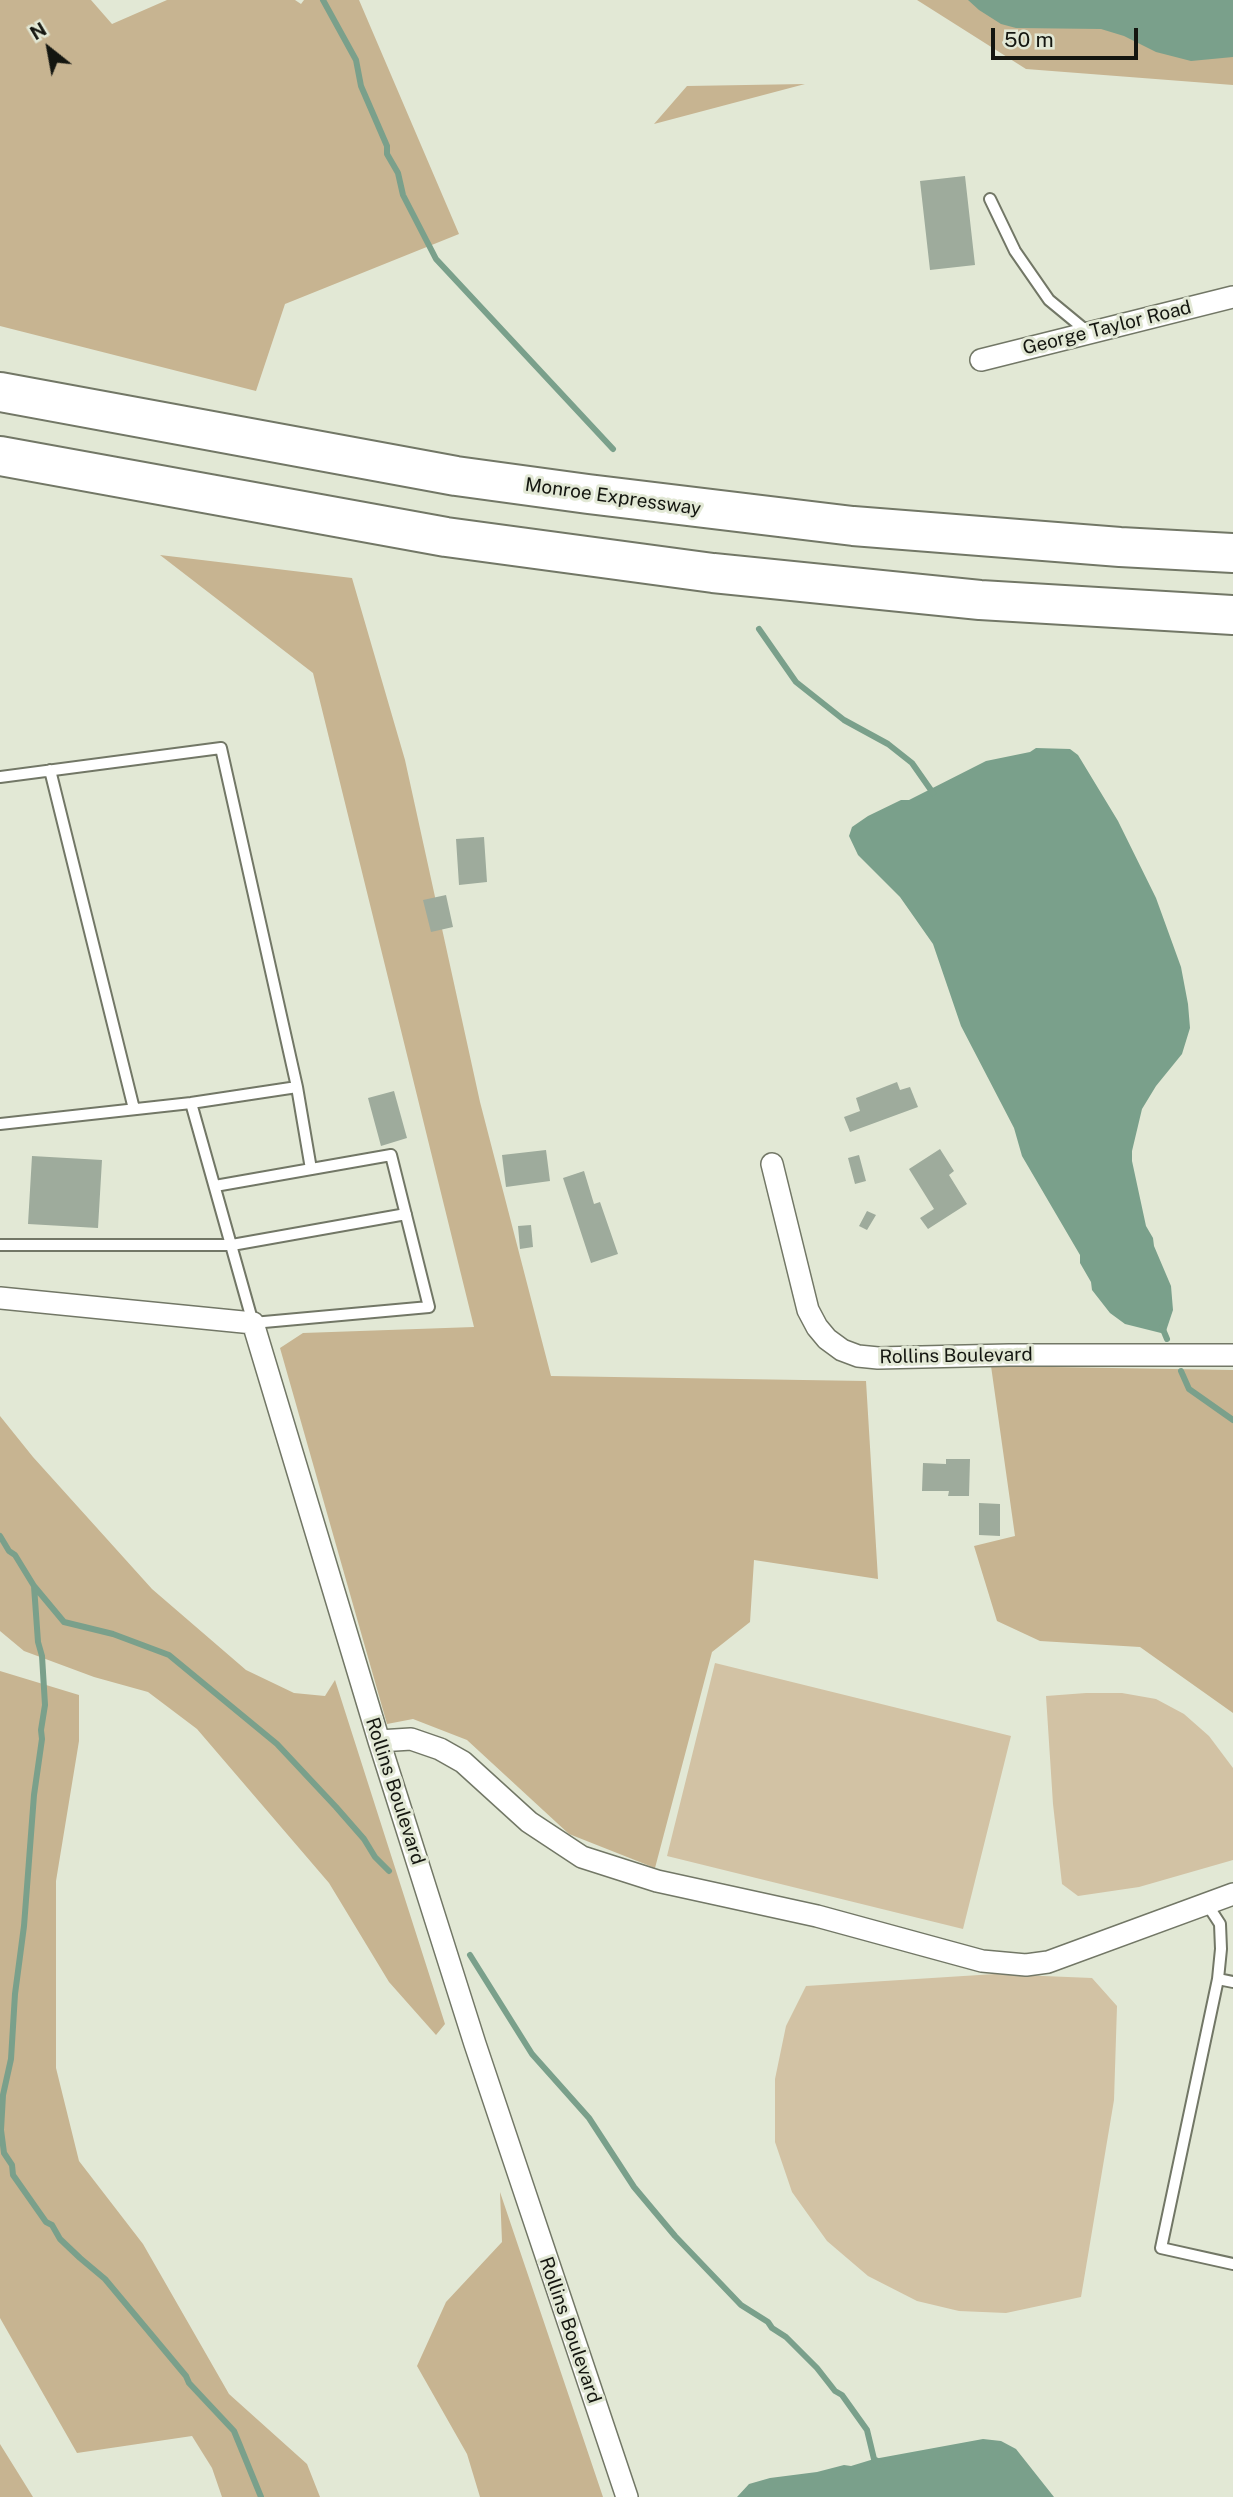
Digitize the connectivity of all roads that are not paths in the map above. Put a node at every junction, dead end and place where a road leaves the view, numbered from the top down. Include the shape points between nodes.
1 (990, 199) dead end
2 (1233, 297) edge
3 (1089, 333) junction
4 (981, 360) dead end
5 (0, 392) edge
6 (0, 456) edge
7 (1233, 553) edge
8 (1233, 615) edge
9 (50, 770) junction
10 (0, 776) edge
11 (297, 1087) junction
12 (191, 1103) junction
13 (134, 1109) junction
14 (0, 1124) edge
15 (772, 1164) dead end
16 (311, 1169) junction
17 (215, 1186) junction
18 (406, 1214) junction
19 (0, 1245) edge
20 (232, 1245) junction
21 (0, 1298) edge
22 (253, 1323) junction
23 (1233, 1354) edge
24 (379, 1741) junction
25 (1233, 1894) edge
26 (1206, 1904) junction
27 (1218, 1979) junction
28 (1233, 1982) edge
29 (1233, 2264) edge
30 (627, 2497) edge

1 - 3 lane via 1015,251 1049,300
2 - 3 street, George Taylor Road
3 - 4 street, George Taylor Road
5 - 7 highway, Monroe Expressway via 442,473 588,494 866,527
6 - 8 highway via 446,537 699,572 980,600
9 - 10 lane
9 - 11 lane via 221,748
9 - 13 lane
11 - 12 lane
11 - 16 lane
12 - 13 lane
12 - 17 lane
13 - 14 lane
15 - 23 street, Rollins Boulevard via 808,1310 827,1339 842,1350 878,1358
16 - 17 lane
16 - 18 lane via 391,1155
17 - 20 lane
18 - 20 lane
18 - 22 lane via 429,1307
19 - 20 lane
20 - 22 lane
21 - 22 street
22 - 24 street, Rollins Boulevard
24 - 26 street via 411,1739 463,1762 529,1822 582,1857 657,1881 817,1916 982,1961 1048,1962
24 - 30 street, Rollins Boulevard
25 - 26 street
26 - 27 lane via 1220,1924
27 - 28 lane
27 - 29 lane via 1161,2248

